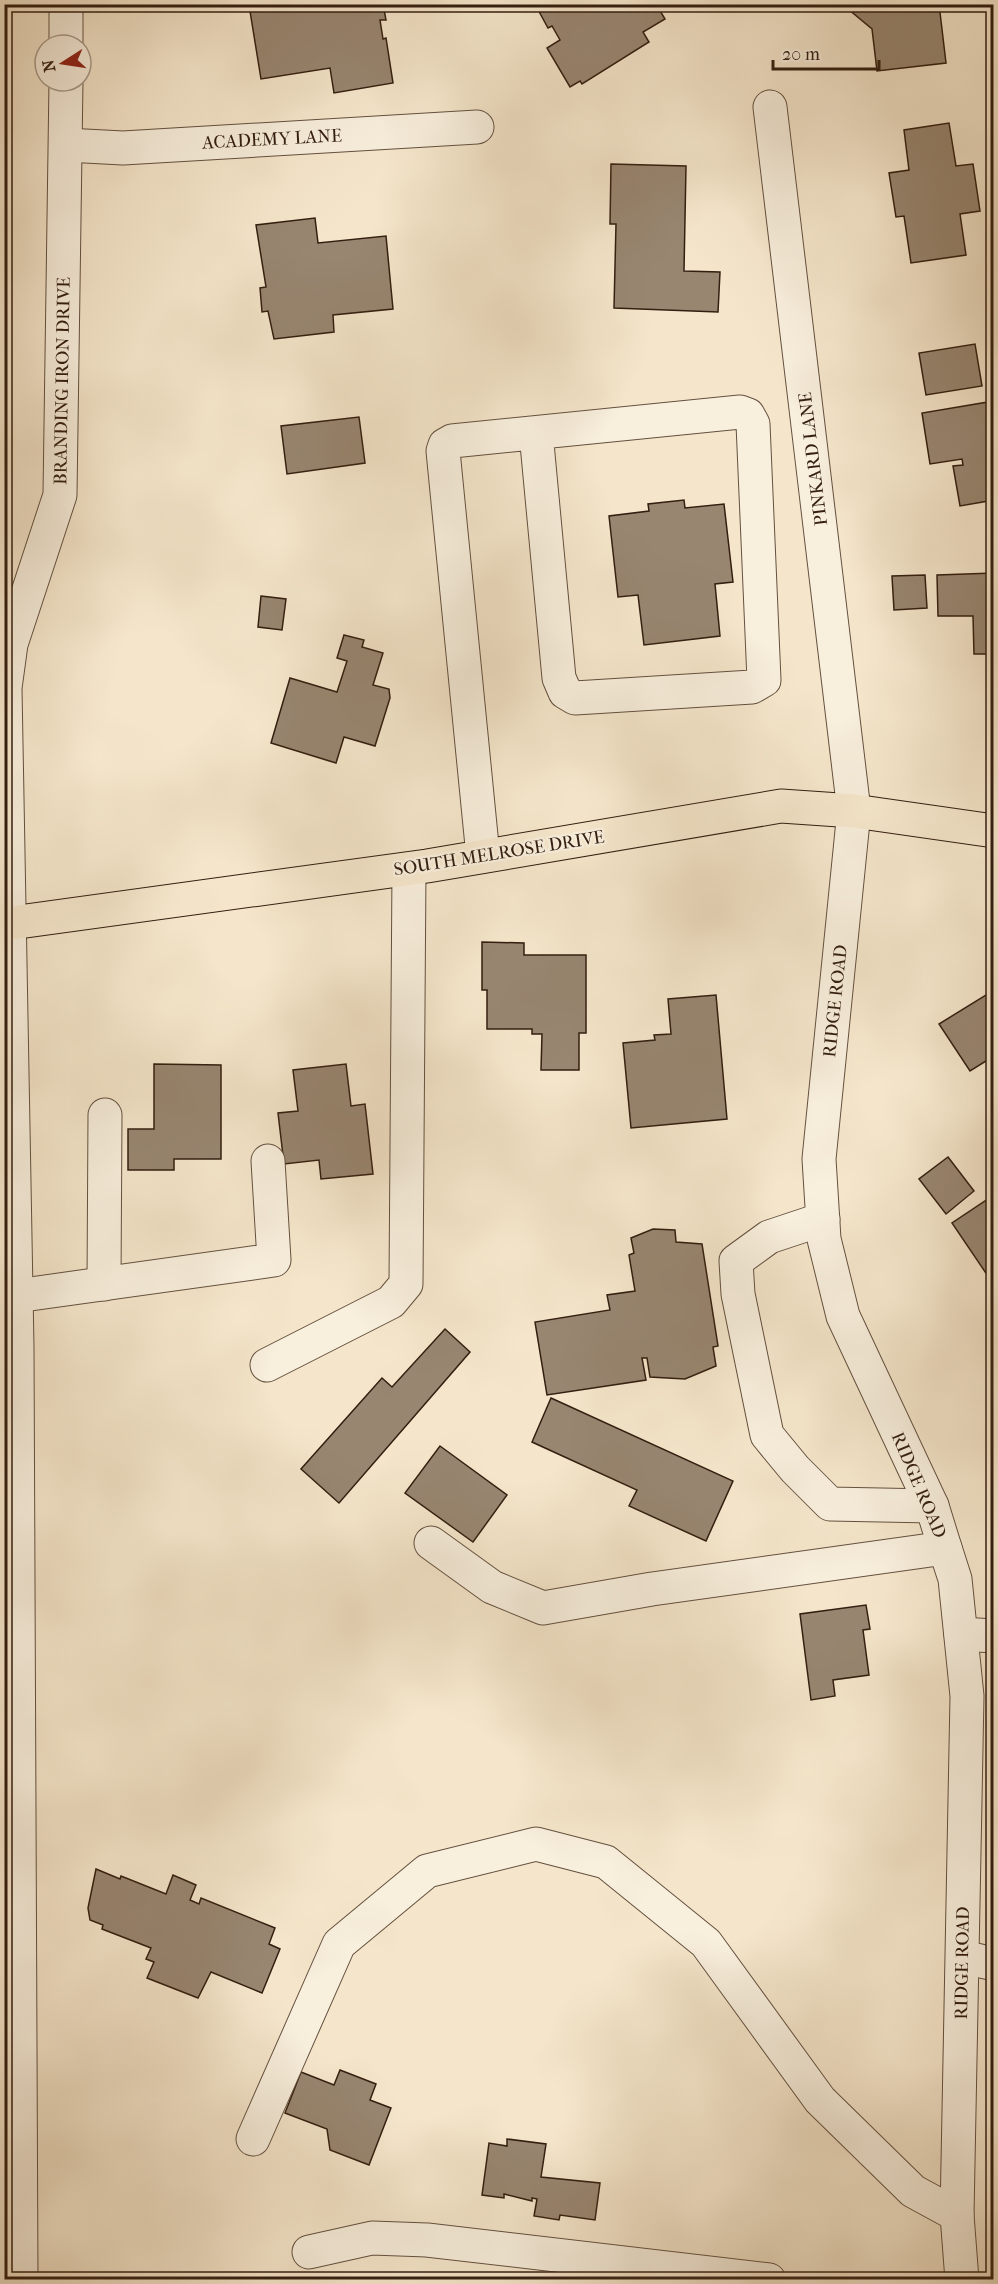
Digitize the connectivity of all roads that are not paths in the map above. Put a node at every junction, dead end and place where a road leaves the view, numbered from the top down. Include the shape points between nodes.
1 (66, 4) edge
2 (66, 33) edge
3 (66, 93) edge
4 (770, 107) dead end
5 (477, 127) dead end
6 (66, 145) junction
7 (536, 433) junction
8 (854, 811) junction
9 (993, 831) edge
10 (483, 856) junction
11 (409, 869) junction
12 (8, 924) edge
13 (105, 1115) dead end
14 (268, 1161) dead end
15 (823, 1219) junction
16 (104, 1284) junction
17 (16, 1296) junction
18 (267, 1365) dead end
19 (932, 1506) junction
20 (431, 1543) dead end
21 (945, 1548) junction
22 (961, 1634) junction
23 (993, 1636) edge
24 (978, 1961) edge
25 (253, 2139) dead end
26 (957, 2215) junction
27 (309, 2252) dead end
28 (21, 2280) edge
29 (769, 2280) edge
30 (962, 2280) edge

1 - 2 street
3 - 6 street, BRANDING IRON DRIVE
4 - 8 street, PINKARD LANE
5 - 6 street, ACADEMY LANE via 123,148
6 - 12 street, BRANDING IRON DRIVE via 60,495 11,644 5,688
7 - 7 street via 740,412 748,415 753,424 764,680 752,687 575,698 565,692 559,678
7 - 10 street via 452,441 443,451
8 - 9 main road, SOUTH MELROSE DRIVE
8 - 10 main road, SOUTH MELROSE DRIVE via 781,806 748,810
8 - 15 street, RIDGE ROAD via 819,1159
10 - 11 main road, SOUTH MELROSE DRIVE
11 - 12 main road, SOUTH MELROSE DRIVE
11 - 18 street via 406,1284 392,1302
12 - 17 street, BRANDING IRON DRIVE
13 - 16 street
14 - 16 street via 274,1260
15 - 19 street, RIDGE ROAD via 824,1239 843,1316
15 - 19 street via 770,1237 736,1261 738,1294 767,1435 830,1504
16 - 17 street
17 - 28 street, BRANDING IRON DRIVE
19 - 21 street, RIDGE ROAD
20 - 21 street via 492,1587 543,1608
21 - 22 street, RIDGE ROAD via 955,1579
22 - 23 street
22 - 24 street, RIDGE ROAD via 968,1696
24 - 26 street, RIDGE ROAD
25 - 26 street via 339,1944 427,1871 536,1844 606,1862 706,1944 819,2100 913,2192
26 - 30 street, RIDGE ROAD
27 - 29 street via 372,2238 427,2240

